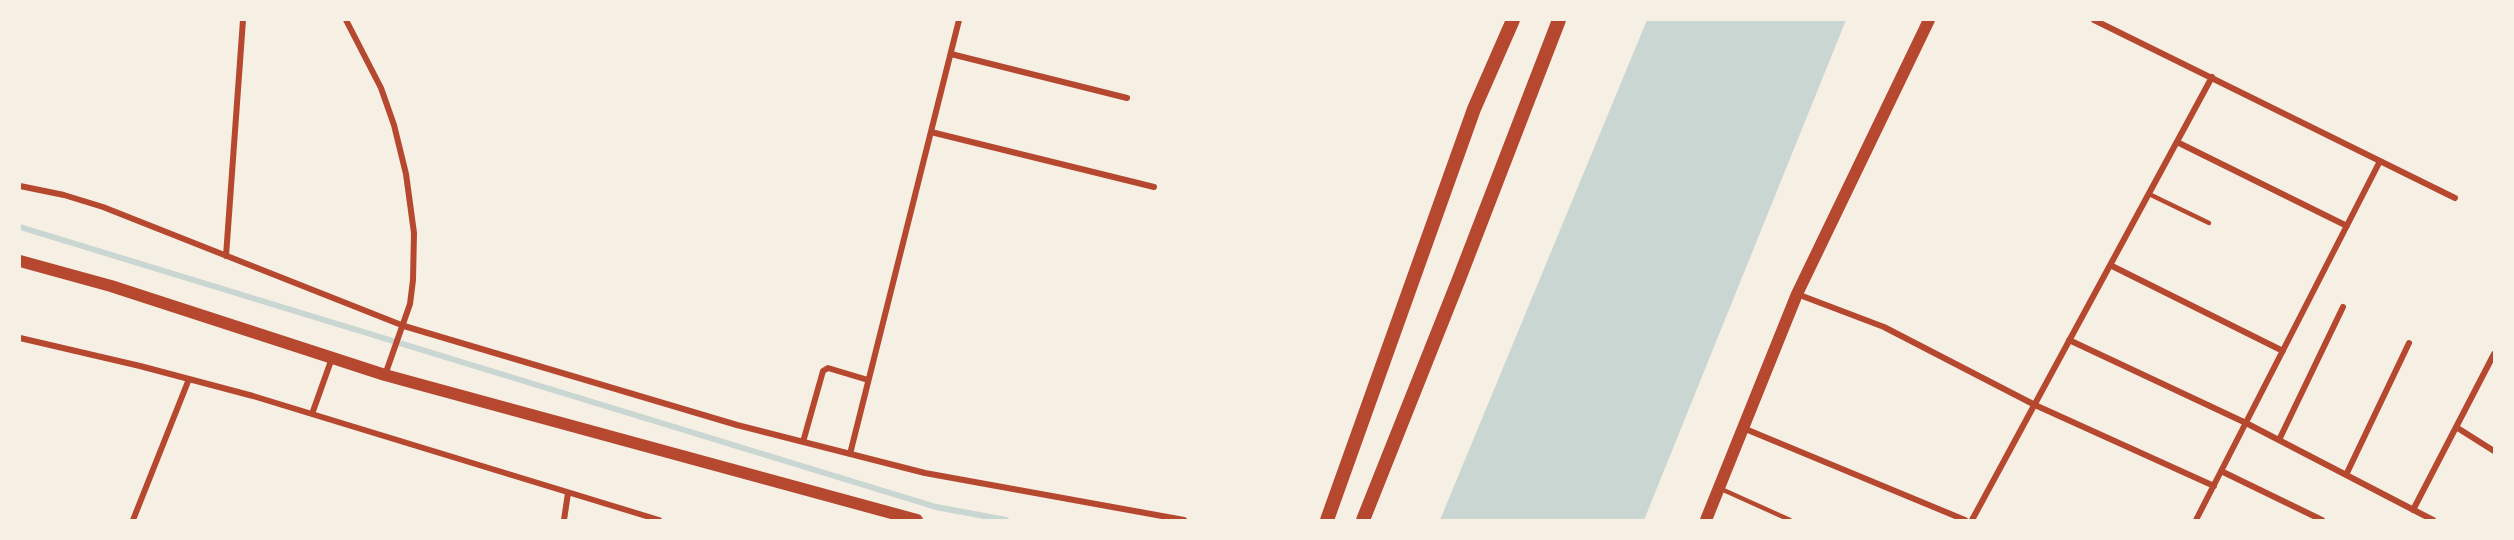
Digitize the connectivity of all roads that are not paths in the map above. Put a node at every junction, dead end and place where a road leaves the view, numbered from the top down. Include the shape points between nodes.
1 (243, 20) edge
2 (345, 20) edge
3 (959, 20) edge
4 (1513, 20) edge
5 (1559, 20) edge
6 (1929, 20) edge
7 (2094, 20) edge
8 (951, 54) junction
9 (2212, 77) junction
10 (1127, 98) dead end
11 (931, 132) junction
12 (2177, 141) junction
13 (2380, 161) junction
14 (20, 186) edge
15 (1154, 187) dead end
16 (2149, 194) junction
17 (2455, 198) dead end
18 (2209, 223) dead end
19 (2347, 226) junction
20 (226, 256) junction
21 (20, 261) edge
22 (2110, 265) junction
23 (1797, 294) junction
24 (2343, 308) dead end
25 (404, 326) junction
26 (20, 338) edge
27 (2069, 340) junction
28 (2409, 343) dead end
29 (2283, 351) junction
30 (2494, 354) edge
31 (332, 357) junction
32 (386, 375) junction
33 (189, 379) junction
34 (868, 380) junction
35 (2035, 405) junction
36 (312, 414) junction
37 (2246, 423) junction
38 (2456, 427) junction
39 (1743, 428) junction
40 (2279, 440) junction
41 (803, 442) junction
42 (2494, 451) edge
43 (850, 454) junction
44 (2221, 471) junction
45 (2346, 475) junction
46 (2214, 486) junction
47 (1719, 488) junction
48 (568, 493) junction
49 (2413, 510) junction
50 (134, 520) edge
51 (564, 520) edge
52 (659, 520) edge
53 (917, 520) edge
54 (1184, 520) edge
55 (1327, 520) edge
56 (1363, 520) edge
57 (1706, 520) edge
58 (1790, 520) edge
59 (1965, 520) edge
60 (1972, 520) edge
61 (2196, 520) edge
62 (2322, 520) edge
63 (2433, 520) edge

1 - 20 street
2 - 25 street via 381,88 406,174 415,257
3 - 8 street
4 - 55 main road via 1474,110
5 - 56 main road
6 - 23 main road
7 - 9 street
8 - 10 street
8 - 11 street
9 - 12 street
9 - 13 street
11 - 15 street
11 - 34 street
12 - 16 street
12 - 19 street
13 - 17 street
13 - 19 street
14 - 20 street via 103,207
16 - 18 lane
16 - 22 street
19 - 29 street
20 - 25 street
21 - 31 main road
22 - 27 street
22 - 29 street
23 - 35 street via 1884,327
23 - 39 main road
24 - 40 street
25 - 32 street
25 - 41 street
26 - 33 street
27 - 35 street
27 - 37 street
28 - 45 street
29 - 37 street
30 - 38 street
31 - 32 main road
31 - 36 street
32 - 53 main road
33 - 36 street
33 - 50 street
34 - 41 street via 828,368 823,370
34 - 43 street
35 - 46 street
35 - 60 street
36 - 48 street
37 - 40 street
37 - 44 street
38 - 42 street
38 - 49 street
39 - 47 main road
39 - 59 street
40 - 45 street
41 - 43 street
43 - 54 street via 925,473
44 - 46 street
44 - 62 street
45 - 49 street
46 - 61 street
47 - 57 main road
47 - 58 lane
48 - 51 street
48 - 52 street
49 - 63 street

